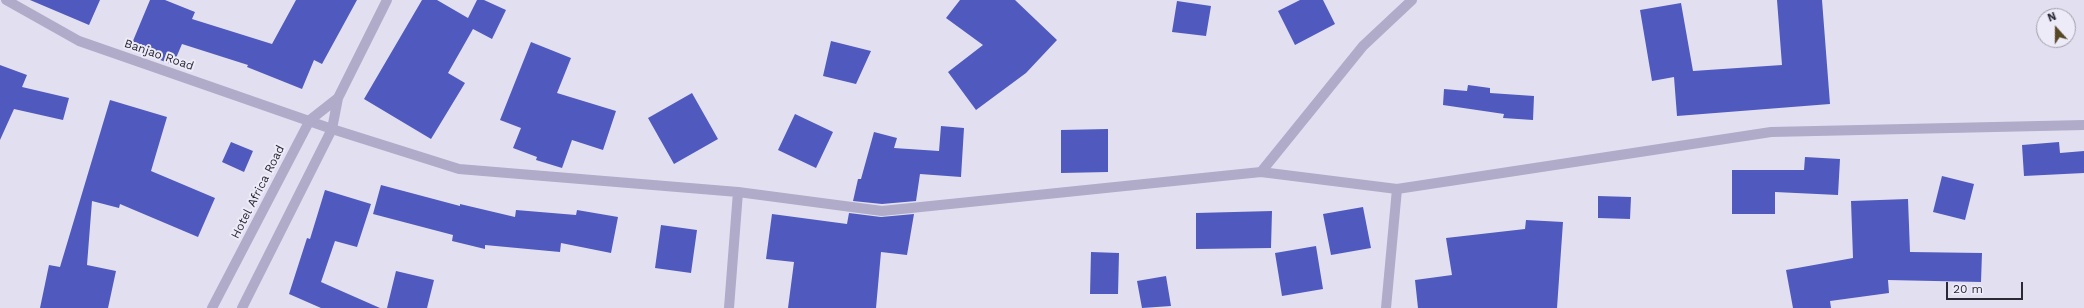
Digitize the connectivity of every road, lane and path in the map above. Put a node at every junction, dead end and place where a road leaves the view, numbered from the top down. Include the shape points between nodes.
1 (6, 0) edge
2 (387, 0) edge
3 (1412, 0) edge
4 (338, 98) junction
5 (310, 120) junction
6 (2084, 125) edge
7 (332, 129) junction
8 (1261, 172) junction
9 (1397, 189) junction
10 (738, 192) junction
11 (212, 308) edge
12 (242, 308) edge
13 (729, 308) edge
14 (1386, 308) edge

1 - 5 street, Banjao Road via 79,41
2 - 4 street, Hotel Africa Road
3 - 8 street via 1362,46
4 - 5 street, Hotel Africa Road
4 - 7 street, Hotel Africa Road
5 - 7 street, Banjao Road
5 - 11 street, Hotel Africa Road
6 - 9 street, Banjao Road via 1771,132
7 - 10 street, Banjao Road via 459,169
7 - 12 street, Hotel Africa Road
8 - 9 street, Banjao Road
8 - 10 street, Banjao Road via 882,212
9 - 14 street
10 - 13 street

